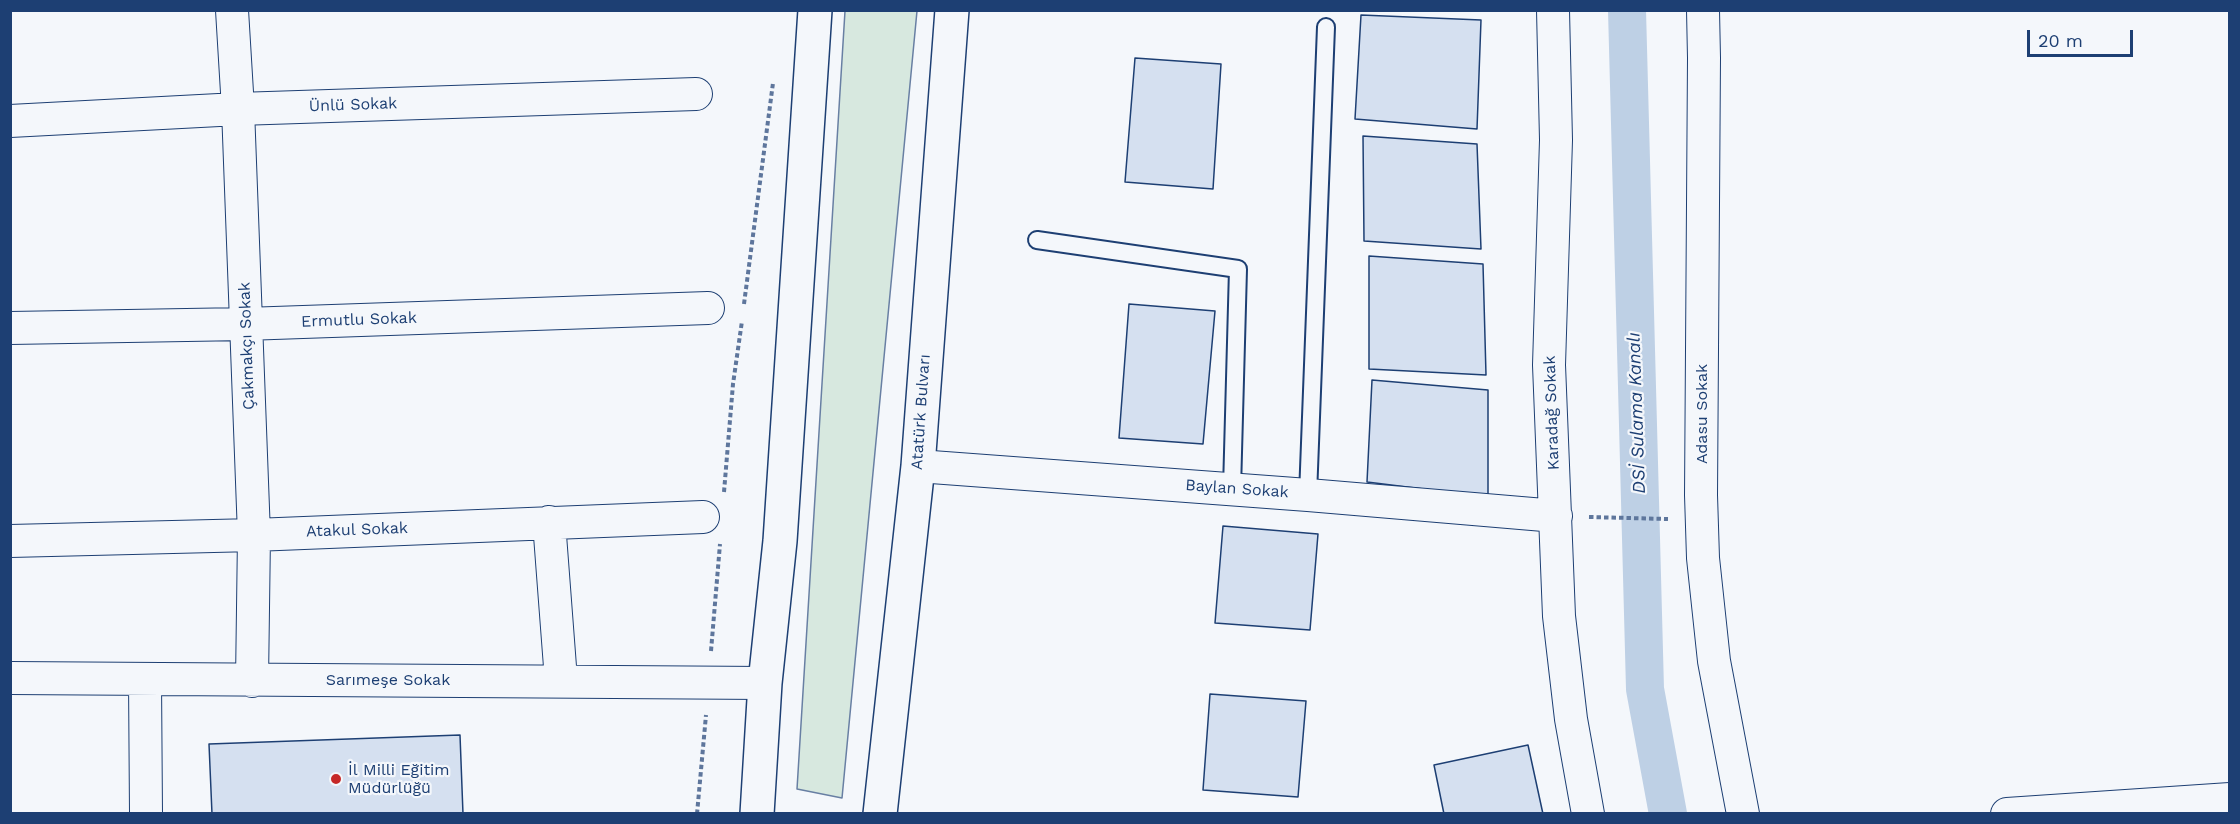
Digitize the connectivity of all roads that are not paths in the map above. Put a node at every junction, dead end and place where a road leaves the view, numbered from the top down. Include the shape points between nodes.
1 (232, 10) edge
2 (815, 10) edge
3 (952, 10) edge
4 (1553, 10) edge
5 (1703, 10) edge
6 (1326, 27) dead end
7 (696, 94) dead end
8 (238, 109) junction
9 (10, 121) edge
10 (1037, 240) dead end
11 (708, 308) dead end
12 (245, 324) junction
13 (10, 328) edge
14 (918, 466) junction
15 (1232, 489) junction
16 (1308, 495) junction
17 (1556, 516) junction
18 (715, 520) road end
19 (549, 522) junction
20 (254, 535) junction
21 (10, 541) edge
22 (10, 678) edge
23 (146, 680) junction
24 (561, 680) junction
25 (252, 681) junction
26 (765, 683) junction
27 (2229, 799) edge
28 (146, 813) edge
29 (757, 813) edge
30 (880, 813) edge
31 (1588, 813) edge
32 (1743, 813) edge
33 (2007, 813) edge

1 - 8 street, Çakmakçı Sokak
2 - 26 main road via 780,541
3 - 14 main road, Atatürk Bulvarı
4 - 17 street, Karadağ Sokak via 1556,140 1549,364
5 - 32 street, Adasu Sokak via 1703,558 1714,661
6 - 16 lane
7 - 8 street, Ünlü Sokak
8 - 9 street, Ünlü Sokak
8 - 12 street, Çakmakçı Sokak
10 - 15 lane via 1238,269
11 - 12 street, Ermutlu Sokak
12 - 13 street, Ermutlu Sokak
12 - 20 street, Çakmakçı Sokak
14 - 15 street, Baylan Sokak
14 - 30 main road, Atatürk Bulvarı
15 - 16 street, Baylan Sokak
16 - 17 street, Baylan Sokak
17 - 31 street, Karadağ Sokak via 1559,615 1571,719
18 - 19 street, Atakul Sokak
19 - 20 street, Atakul Sokak
19 - 24 street
20 - 21 street, Atakul Sokak
20 - 25 street, Çakmakçı Sokak
22 - 23 street, Sarımeşe Sokak
23 - 25 street, Sarımeşe Sokak
23 - 28 street
24 - 25 street, Sarımeşe Sokak
24 - 26 street, Sarımeşe Sokak
26 - 29 main road
27 - 33 street

